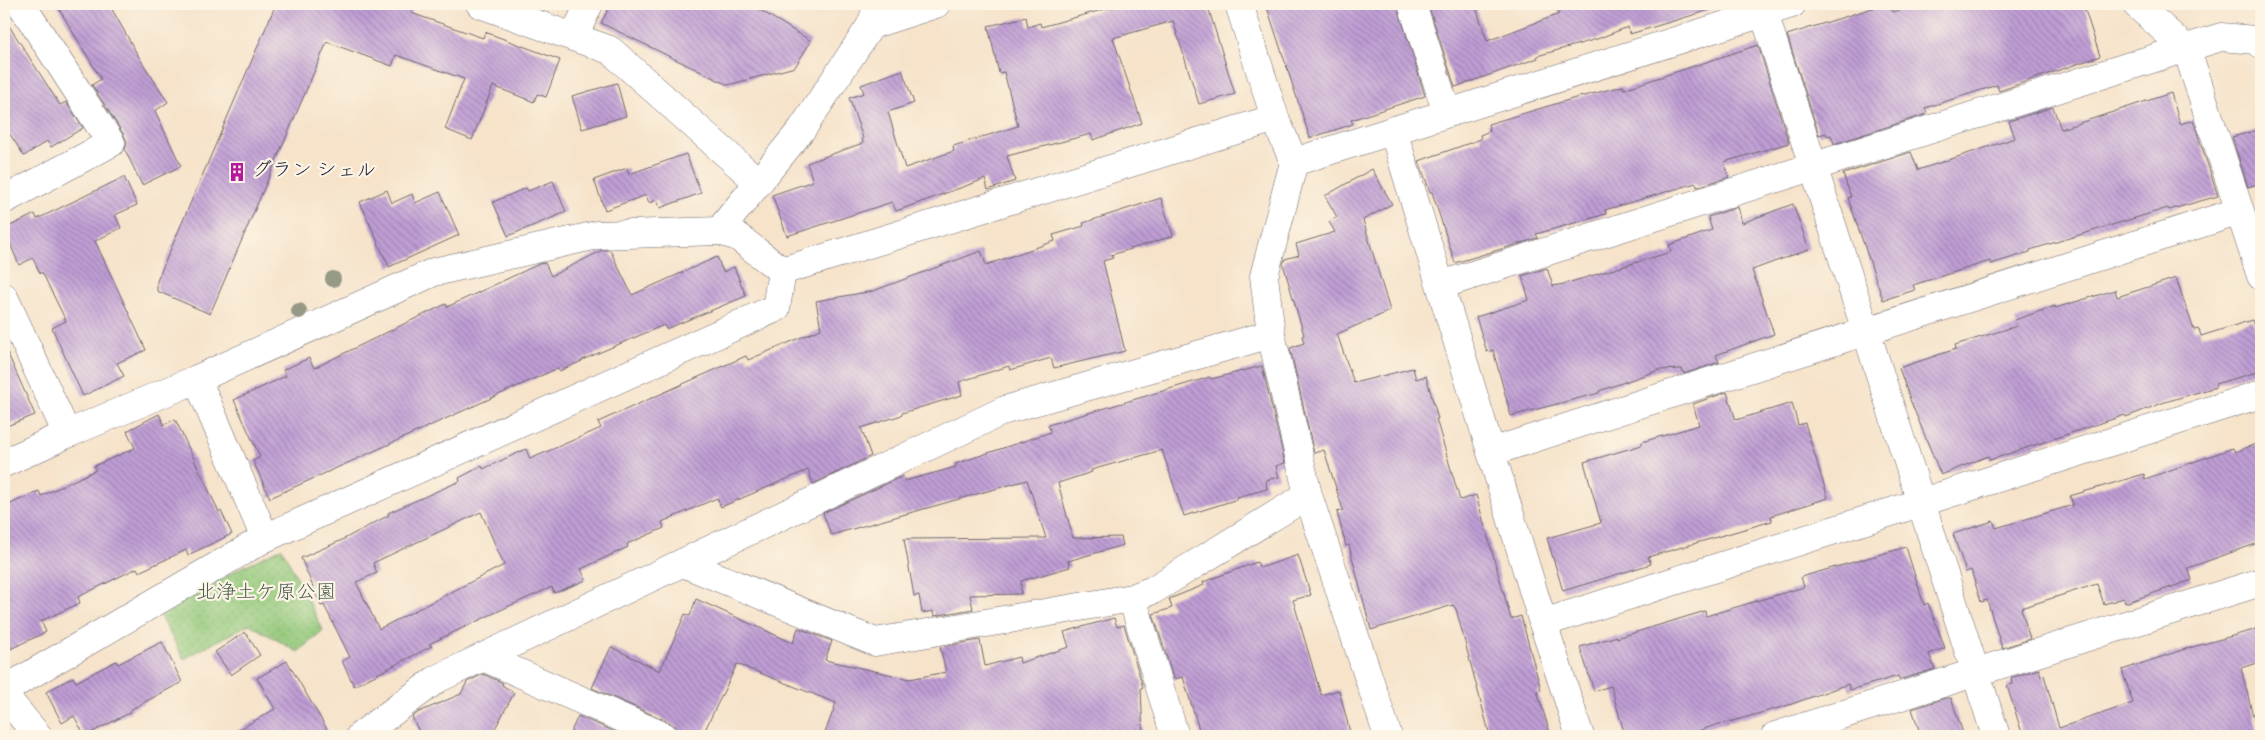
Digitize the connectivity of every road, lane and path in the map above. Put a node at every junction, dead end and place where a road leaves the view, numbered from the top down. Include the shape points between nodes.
1 (20, 4) edge
2 (480, 4) edge
3 (589, 4) edge
4 (936, 4) edge
5 (1239, 4) edge
6 (1412, 4) edge
7 (1792, 4) edge
8 (2136, 4) edge
9 (1762, 8) edge
10 (874, 14) edge
11 (574, 37) junction
12 (2261, 44) edge
13 (2187, 50) junction
14 (1447, 113) junction
15 (1275, 118) junction
16 (1394, 130) junction
17 (1294, 162) junction
18 (1813, 167) junction
19 (758, 182) junction
20 (4, 200) edge
21 (2240, 211) junction
22 (719, 231) junction
23 (782, 270) junction
24 (2261, 276) edge
25 (1441, 284) junction
26 (4, 297) edge
27 (1866, 331) junction
28 (1271, 334) junction
29 (197, 379) junction
30 (2261, 394) edge
31 (67, 434) junction
32 (1491, 452) junction
33 (4, 463) edge
34 (1308, 495) junction
35 (1921, 502) junction
36 (265, 538) junction
37 (683, 562) junction
38 (2261, 582) edge
39 (1132, 598) junction
40 (1543, 623) junction
41 (483, 657) junction
42 (1976, 673) junction
43 (4, 690) edge
44 (4, 695) edge
45 (38, 736) edge
46 (360, 736) edge
47 (663, 736) edge
48 (1175, 736) edge
49 (1388, 736) edge
50 (1580, 736) edge
51 (1775, 736) edge
52 (1996, 736) edge

1 - 20 street via 111,143
2 - 11 street
3 - 11 street
4 - 10 street
5 - 15 street
6 - 14 street
7 - 9 street
8 - 13 street
9 - 14 street
9 - 18 street
10 - 19 street via 802,129
11 - 19 street via 610,50
12 - 13 street via 2255,40 2221,37
13 - 18 street
13 - 21 street
14 - 16 street
15 - 17 street
15 - 23 street
16 - 17 street
16 - 25 street
17 - 28 street via 1264,276
18 - 25 street
18 - 27 street
19 - 22 street
21 - 24 street
21 - 27 street
22 - 23 street via 738,238
22 - 29 street via 597,235 434,272
23 - 36 street via 776,308
25 - 32 street
26 - 31 street
27 - 32 street
27 - 35 street
28 - 34 street
28 - 37 street via 1005,410
29 - 31 street
29 - 36 street
30 - 35 street
31 - 33 street
32 - 40 street
34 - 39 street via 1153,590
34 - 49 street
35 - 40 street
35 - 42 street
36 - 43 street
37 - 39 street via 875,642
37 - 41 street
38 - 42 street
39 - 48 street
40 - 50 street
41 - 46 street via 437,679
41 - 47 street
42 - 51 street
42 - 52 street
44 - 45 street

